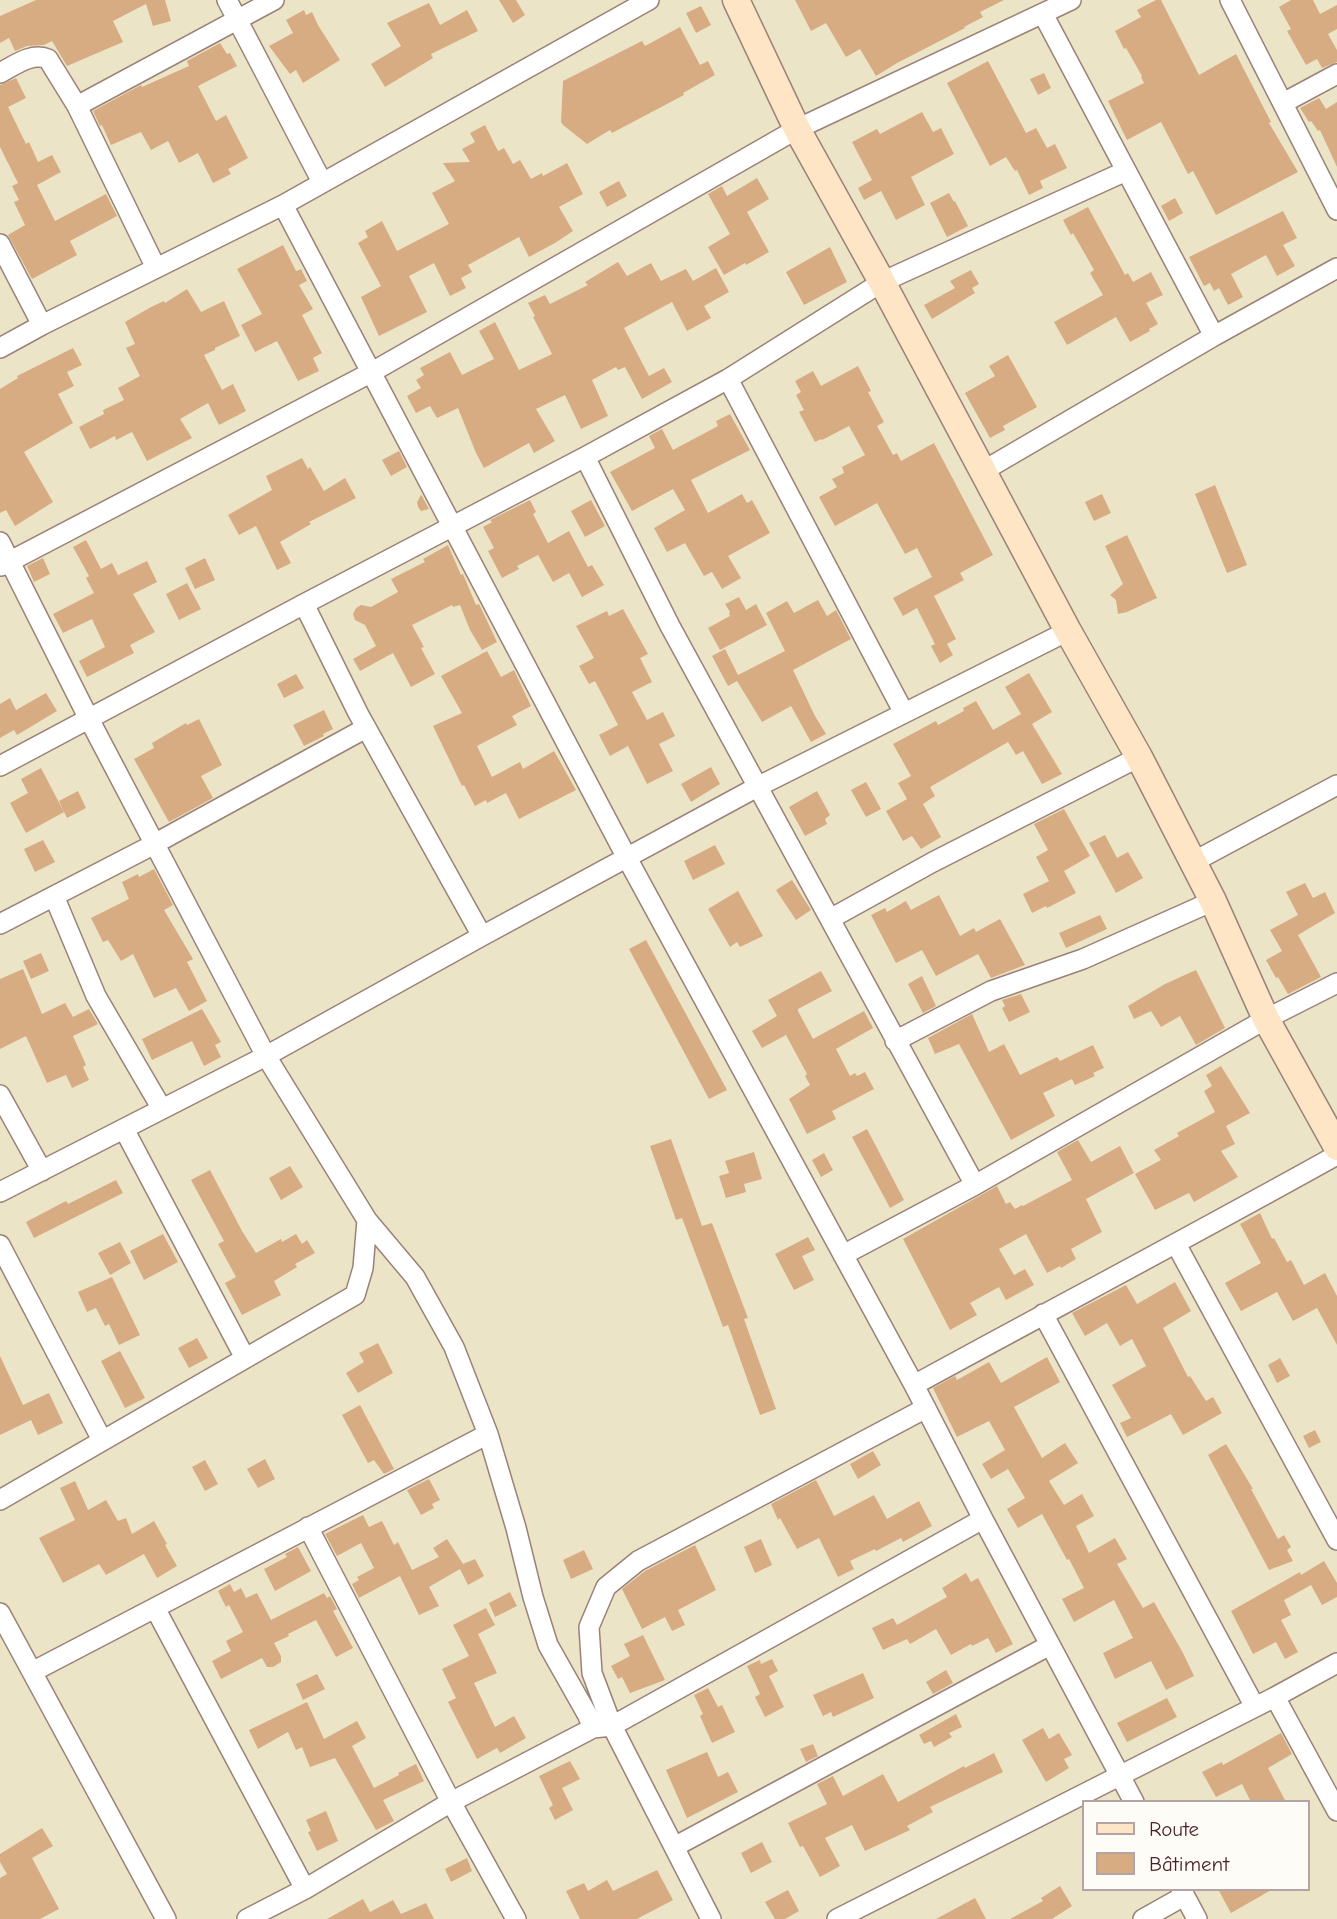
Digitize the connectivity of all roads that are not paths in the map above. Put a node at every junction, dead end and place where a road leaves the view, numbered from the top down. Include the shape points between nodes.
1 (227, 0) edge
2 (274, 0) edge
3 (649, 0) edge
4 (736, 0) edge
5 (1071, 0) edge
6 (1230, 0) edge
7 (1043, 14) junction
8 (238, 20) junction
9 (0, 73) edge
10 (1337, 74) edge
11 (1283, 103) junction
12 (77, 106) junction
13 (797, 130) junction
14 (1126, 171) junction
15 (322, 182) junction
16 (283, 205) junction
17 (1337, 210) edge
18 (0, 244) edge
19 (156, 268) junction
20 (1337, 268) edge
21 (882, 282) junction
22 (42, 325) junction
23 (1214, 336) junction
24 (0, 348) edge
25 (372, 372) junction
26 (728, 379) junction
27 (585, 457) junction
28 (983, 471) junction
29 (453, 525) junction
30 (0, 542) edge
31 (5, 563) edge
32 (304, 604) junction
33 (1068, 631) junction
34 (904, 713) junction
35 (89, 719) junction
36 (366, 728) junction
37 (1139, 757) junction
38 (0, 766) edge
39 (1337, 785) edge
40 (759, 786) junction
41 (155, 843) junction
42 (627, 858) junction
43 (1194, 862) junction
44 (54, 896) junction
45 (1213, 901) junction
46 (830, 919) junction
47 (0, 924) edge
48 (482, 936) junction
49 (1337, 983) edge
50 (1266, 1019) junction
51 (895, 1041) junction
52 (267, 1056) junction
53 (0, 1095) edge
54 (162, 1110) junction
55 (124, 1129) junction
56 (1337, 1147) edge
57 (1337, 1156) edge
58 (42, 1171) junction
59 (975, 1185) junction
60 (0, 1192) edge
61 (367, 1220) junction
62 (1176, 1244) junction
63 (0, 1245) edge
64 (843, 1255) junction
65 (1043, 1314) junction
66 (245, 1358) junction
67 (914, 1385) junction
68 (926, 1408) junction
69 (488, 1434) junction
70 (102, 1440) junction
71 (0, 1500) edge
72 (983, 1519) junction
73 (308, 1527) junction
74 (1337, 1540) edge
75 (155, 1608) junction
76 (0, 1614) edge
77 (1050, 1645) junction
78 (1337, 1663) edge
79 (32, 1672) junction
80 (1275, 1697) junction
81 (1255, 1707) junction
82 (602, 1727) junction
83 (1120, 1775) junction
84 (1133, 1800) edge
85 (451, 1802) junction
86 (1337, 1811) edge
87 (674, 1846) junction
88 (305, 1889) junction
89 (1182, 1893) edge
90 (166, 1919) edge
91 (247, 1919) edge
92 (516, 1919) edge
93 (712, 1919) edge
94 (837, 1919) edge
95 (1143, 1919) edge
96 (1197, 1919) edge

1 - 8 street
2 - 8 street
3 - 15 street
4 - 13 street
5 - 7 street
6 - 11 street
7 - 13 street
7 - 14 street
8 - 12 street
8 - 15 street
9 - 12 street via 40,55 48,59
10 - 11 street
11 - 17 street
12 - 19 street
13 - 21 street
13 - 25 street
14 - 21 street
14 - 23 street
15 - 16 street
16 - 19 street
16 - 25 street
18 - 22 street
19 - 22 street
20 - 23 street
21 - 26 street
21 - 28 street
22 - 24 street
23 - 28 street
25 - 29 street
25 - 31 street
26 - 27 street
26 - 34 street
27 - 29 street
27 - 40 street via 670,626
28 - 33 street
29 - 32 street
29 - 42 street
30 - 31 street
31 - 35 street
32 - 35 street
32 - 36 street
33 - 34 street
33 - 37 street
34 - 40 street
35 - 38 street
35 - 41 street
36 - 41 street
36 - 48 street
37 - 43 street
37 - 46 street
39 - 43 street
40 - 42 street
40 - 46 street
41 - 44 street
41 - 52 street
42 - 48 street
42 - 64 street
43 - 45 street
44 - 47 street
44 - 54 street via 96,996
45 - 50 street
45 - 51 street via 1083,959 991,991
46 - 51 street
48 - 52 street
49 - 50 street
50 - 56 street
50 - 59 street
51 - 59 street
52 - 54 street
52 - 61 street
53 - 58 street
54 - 55 street
55 - 58 street
55 - 66 street
57 - 62 street
58 - 60 street
59 - 64 street
61 - 66 street via 363,1268 355,1295
61 - 69 street via 415,1277 454,1347
62 - 65 street
62 - 74 street
63 - 70 street
64 - 67 street
65 - 67 street
65 - 81 street
66 - 70 street
67 - 68 street
68 - 72 street
68 - 82 street via 638,1561 606,1587 589,1627
69 - 73 street
69 - 82 street via 548,1645 587,1714
70 - 71 street
72 - 77 street
72 - 82 street
73 - 75 street
73 - 85 street
75 - 79 street
75 - 88 street
76 - 79 street
77 - 83 street
77 - 87 street
78 - 80 street
79 - 90 street
80 - 81 street
80 - 86 street
81 - 83 street
82 - 85 street
82 - 87 street
83 - 84 street
83 - 94 street
85 - 88 street
85 - 92 street
87 - 93 street
88 - 91 street
89 - 95 street
89 - 96 street

